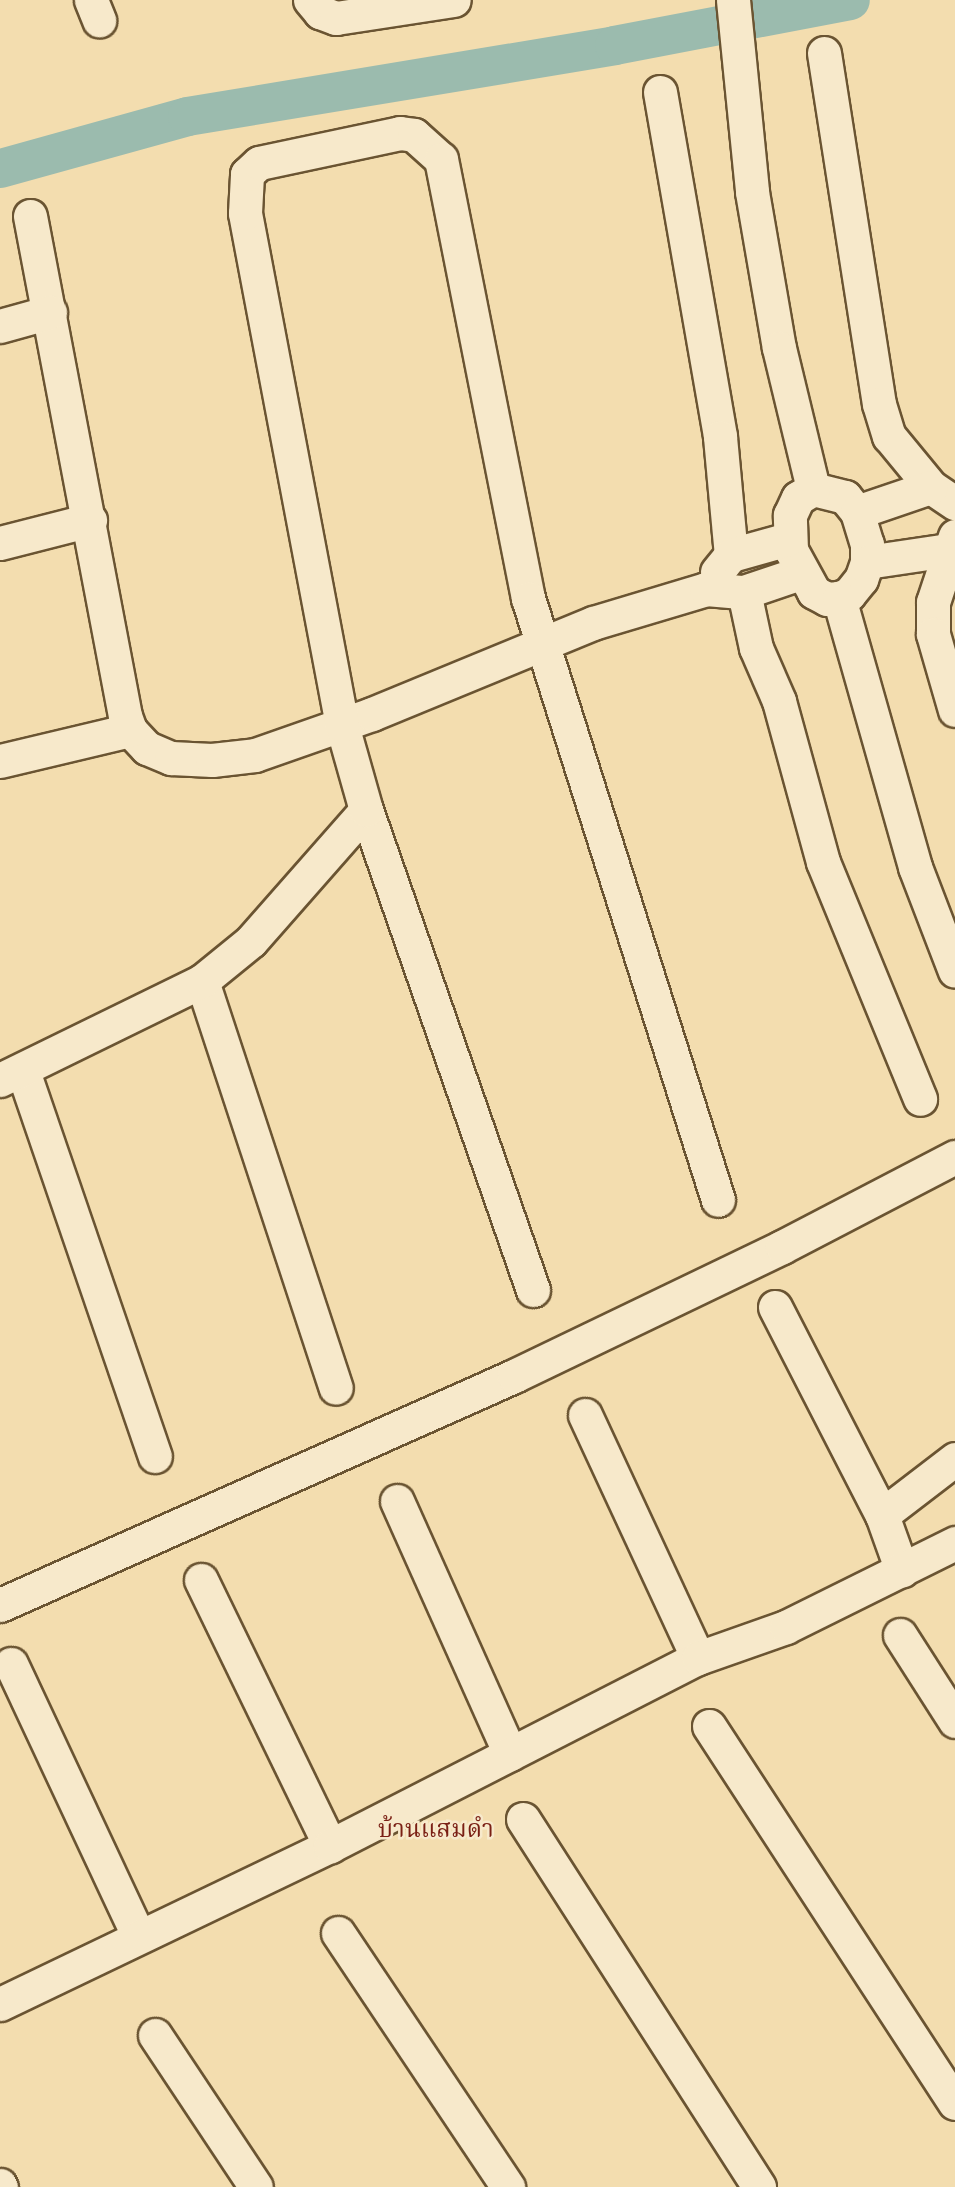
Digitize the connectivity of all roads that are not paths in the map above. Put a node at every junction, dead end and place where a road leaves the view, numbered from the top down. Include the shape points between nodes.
1 (310, 0) edge
2 (454, 0) edge
3 (734, 0) edge
4 (365, 7) edge
5 (824, 53) dead end
6 (660, 92) dead end
7 (30, 216) dead end
8 (50, 312) junction
9 (0, 326) edge
10 (813, 489) junction
11 (943, 495) edge
12 (857, 512) junction
13 (90, 520) junction
14 (788, 539) junction
15 (0, 543) edge
16 (952, 543) edge
17 (731, 555) junction
18 (867, 562) junction
19 (800, 573) junction
20 (706, 589) junction
21 (744, 592) junction
22 (839, 598) junction
23 (542, 641) junction
24 (955, 711) edge
25 (342, 724) junction
26 (130, 730) junction
27 (0, 761) edge
28 (366, 810) junction
29 (955, 971) edge
30 (202, 981) junction
31 (11, 1076) edge
32 (920, 1099) dead end
33 (955, 1157) edge
34 (718, 1200) dead end
35 (533, 1290) dead end
36 (775, 1307) dead end
37 (336, 1388) dead end
38 (585, 1415) dead end
39 (155, 1456) dead end
40 (955, 1459) edge
41 (397, 1501) dead end
42 (882, 1515) junction
43 (955, 1544) edge
44 (902, 1571) junction
45 (201, 1580) dead end
46 (0, 1605) edge
47 (900, 1635) dead end
48 (698, 1658) junction
49 (11, 1664) dead end
50 (955, 1721) edge
51 (709, 1726) dead end
52 (510, 1754) junction
53 (522, 1819) dead end
54 (330, 1846) junction
55 (338, 1934) dead end
56 (138, 1935) junction
57 (0, 2004) edge
58 (155, 2035) dead end
59 (955, 2103) edge
60 (256, 2187) edge
61 (508, 2187) edge
62 (759, 2187) edge

1 - 4 street via 327,16
2 - 4 street
3 - 10 street via 752,192 779,348
5 - 11 street via 879,404 889,436
6 - 17 street via 720,437
7 - 8 street
8 - 9 street
8 - 13 street
10 - 12 street via 845,497
10 - 14 street via 798,498 790,515
11 - 12 street
12 - 18 street
13 - 15 street
13 - 26 street
14 - 17 street
14 - 19 street
16 - 18 street
16 - 24 street via 933,602 933,634
17 - 20 street
18 - 22 street via 849,594
19 - 21 street
19 - 22 street via 814,592 827,599
20 - 21 street
20 - 23 street
21 - 32 street via 756,648 779,701 823,862
22 - 29 street via 915,867
23 - 25 street
23 - 25 street via 528,598 441,159 414,135 400,133 259,163 247,174 245,213
23 - 34 street
25 - 26 street via 255,754 212,760 171,758 147,748
25 - 28 street
26 - 27 street
28 - 30 street via 251,941
28 - 35 street
30 - 31 street
30 - 37 street
31 - 39 street
33 - 46 street via 782,1247 514,1376
36 - 42 street
38 - 48 street
40 - 42 street
41 - 52 street
42 - 44 street
43 - 44 street
44 - 48 street via 786,1627
45 - 54 street
47 - 50 street
48 - 52 street
49 - 56 street
51 - 59 street
52 - 54 street
53 - 62 street
54 - 56 street
55 - 61 street
56 - 57 street
58 - 60 street

